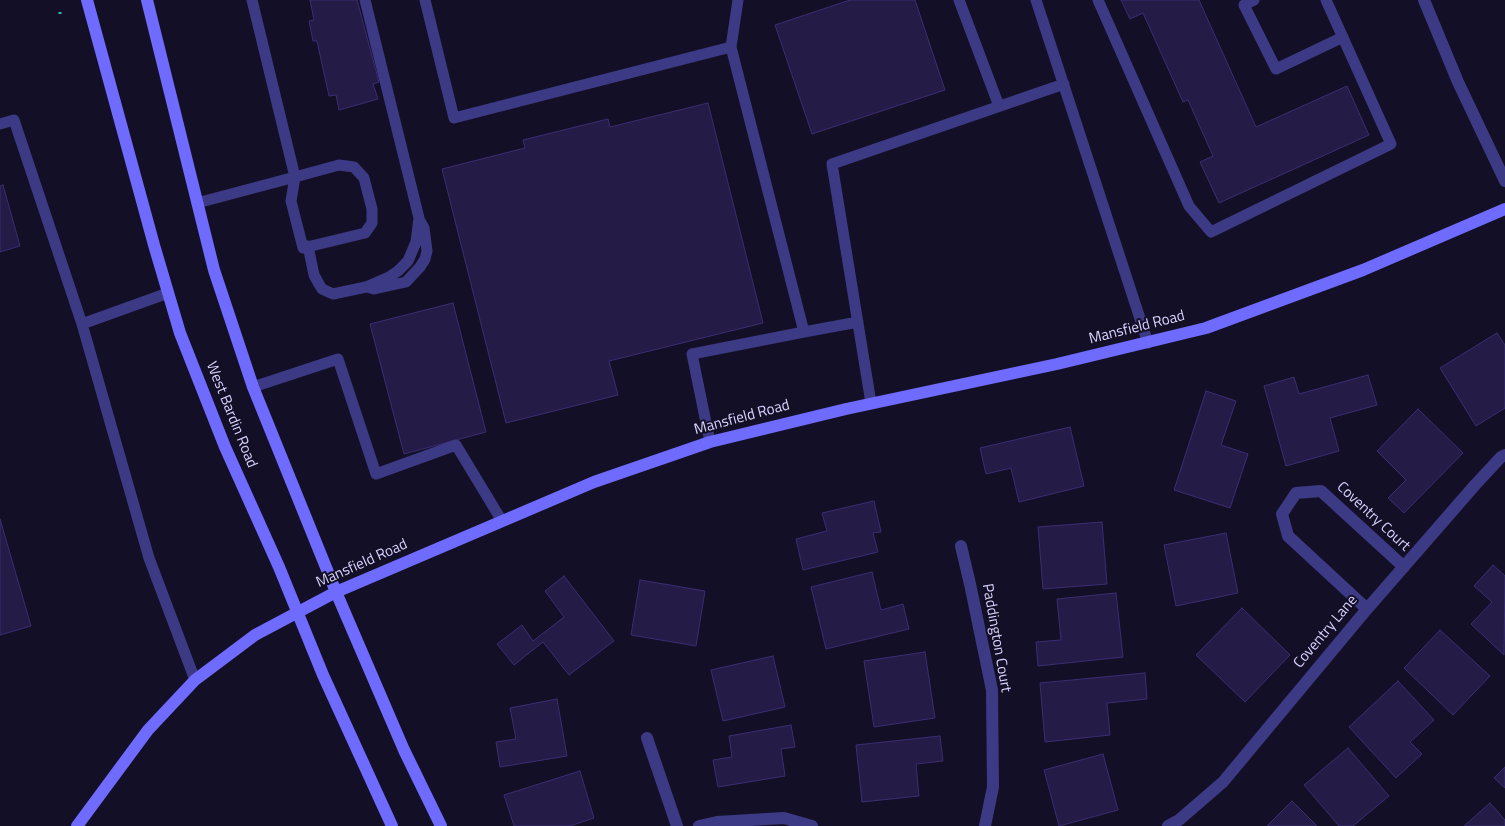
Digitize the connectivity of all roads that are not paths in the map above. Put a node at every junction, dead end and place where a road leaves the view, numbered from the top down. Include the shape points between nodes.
1 (87, 0) edge
2 (147, 0) edge
3 (252, 0) edge
4 (365, 0) edge
5 (425, 0) edge
6 (738, 0) edge
7 (959, 0) edge
8 (1036, 0) edge
9 (1098, 0) edge
10 (1254, 0) edge
11 (1424, 0) edge
12 (1329, 1) edge
13 (1343, 37) junction
14 (731, 47) junction
15 (1064, 84) junction
16 (1000, 106) junction
17 (0, 124) edge
18 (296, 177) junction
19 (1505, 182) edge
20 (197, 203) junction
21 (1505, 209) edge
22 (308, 246) junction
23 (168, 293) junction
24 (858, 322) junction
25 (82, 324) junction
26 (804, 332) junction
27 (1148, 342) junction
28 (254, 387) junction
29 (871, 403) junction
30 (710, 442) junction
31 (1505, 455) edge
32 (502, 521) junction
33 (961, 546) dead end
34 (1404, 567) junction
35 (336, 592) junction
36 (1367, 609) junction
37 (297, 612) junction
38 (195, 680) junction
39 (647, 738) dead end
40 (77, 826) edge
41 (392, 826) edge
42 (441, 826) edge
43 (677, 826) edge
44 (699, 826) edge
45 (812, 826) edge
46 (985, 826) edge
47 (1168, 826) edge

1 - 23 main road, West Bardin Road
2 - 20 main road, West Bardin Road
3 - 18 lane
4 - 22 lane via 419,218 416,242 408,261 389,277 333,294 322,289 314,275
5 - 14 lane via 454,118
6 - 14 lane
7 - 16 lane
8 - 15 lane
9 - 13 lane via 1189,206 1211,232 1391,144
10 - 13 lane via 1244,5 1276,69
11 - 19 street
12 - 13 lane
14 - 26 lane
15 - 16 lane
15 - 27 lane
16 - 24 lane via 832,164
17 - 25 lane via 14,120
18 - 20 lane
18 - 22 lane via 291,202 303,248
18 - 22 lane via 339,165 354,167 364,178 372,209 372,223 364,233
20 - 28 main road, West Bardin Road via 214,270
21 - 27 main road, Mansfield Road via 1364,270 1206,328
23 - 25 lane
23 - 37 main road, West Bardin Road via 180,333 225,448
24 - 26 lane
24 - 29 lane
25 - 38 lane via 149,558
26 - 30 lane via 692,354
27 - 29 main road, Mansfield Road
28 - 32 lane via 338,358 376,474 456,445
28 - 35 main road, West Bardin Road
29 - 30 main road, Mansfield Road
30 - 32 main road, Mansfield Road via 594,482
31 - 34 street, Coventry Lane
32 - 35 main road, Mansfield Road
33 - 46 street, Paddington Court via 992,690 993,787
34 - 36 street, Coventry Lane
34 - 36 street, Coventry Court via 1321,490 1296,494 1282,514 1288,536
35 - 37 main road, Mansfield Road
35 - 42 main road, West Bardin Road via 404,750
36 - 47 street, Coventry Lane via 1223,782
37 - 38 main road, Mansfield Road via 255,635
37 - 41 main road, West Bardin Road
38 - 40 main road, Mansfield Road via 148,730
39 - 43 street
44 - 45 street via 784,818

